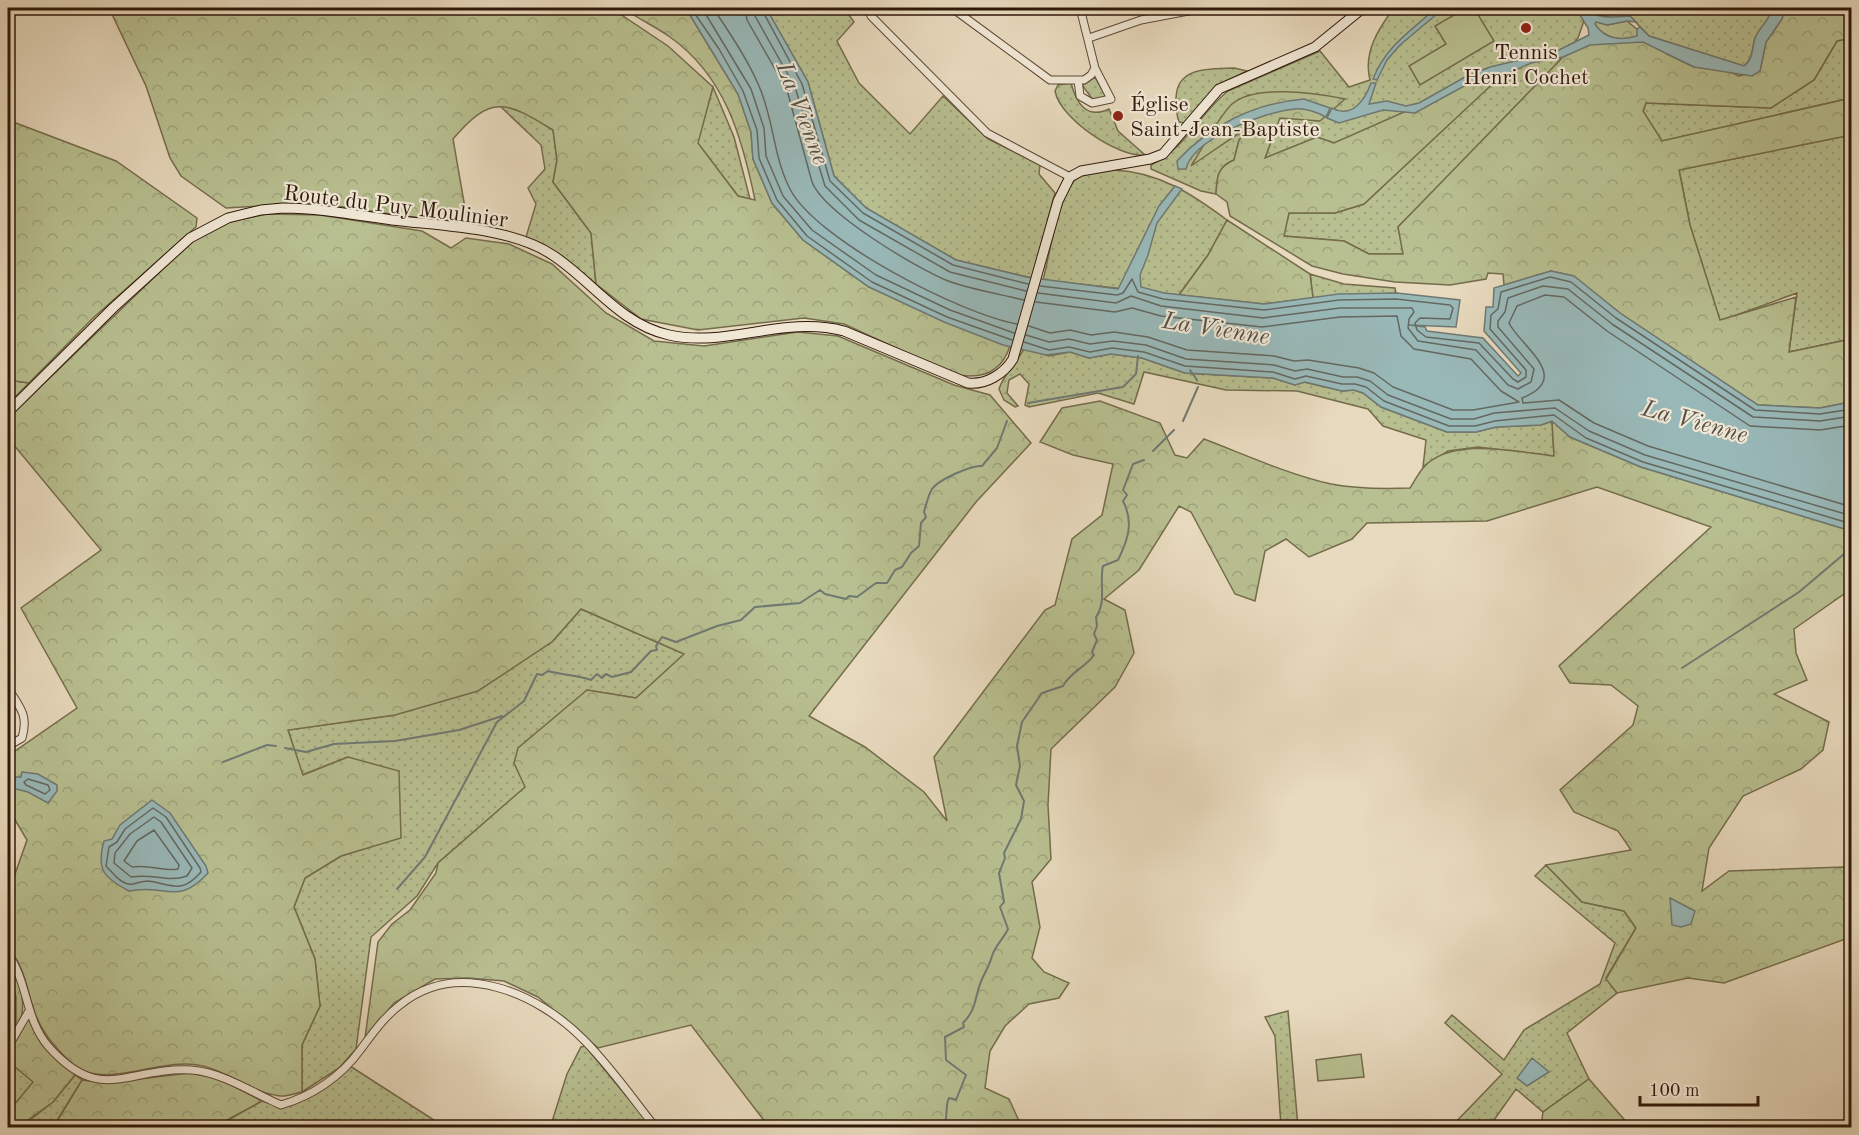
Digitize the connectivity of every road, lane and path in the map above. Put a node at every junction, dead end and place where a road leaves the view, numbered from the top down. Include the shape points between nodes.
1 (868, 8) edge
2 (952, 8) edge
3 (1080, 8) edge
4 (1204, 8) edge
5 (1363, 8) edge
6 (1089, 38) junction
7 (1095, 68) junction
8 (1078, 80) junction
9 (1070, 177) junction
10 (8, 412) edge
11 (8, 688) edge
12 (8, 746) edge
13 (8, 954) edge
14 (29, 1011) junction
15 (8, 1043) edge
16 (656, 1128) edge

1 - 9 street via 871,16 987,133
2 - 8 street via 1050,80
3 - 6 street
4 - 6 street via 1141,20
5 - 9 main road via 1315,47 1219,89 1163,154
6 - 7 street
7 - 8 street via 1091,75
7 - 8 street via 1111,99 1092,103 1080,96
9 - 10 main road, Route du Puy Moulinier via 1058,201 1015,351 1002,372 975,384 824,325 800,324 705,338 668,334 631,319 554,256 519,240 411,222 284,208 228,218 190,238
11 - 12 street via 26,723 22,738
13 - 14 street via 24,986
14 - 15 street
14 - 16 street via 48,1046 85,1077 108,1081 193,1070 221,1077 281,1105 303,1098 335,1077 400,1004 420,993 447,984 499,986 584,1039

